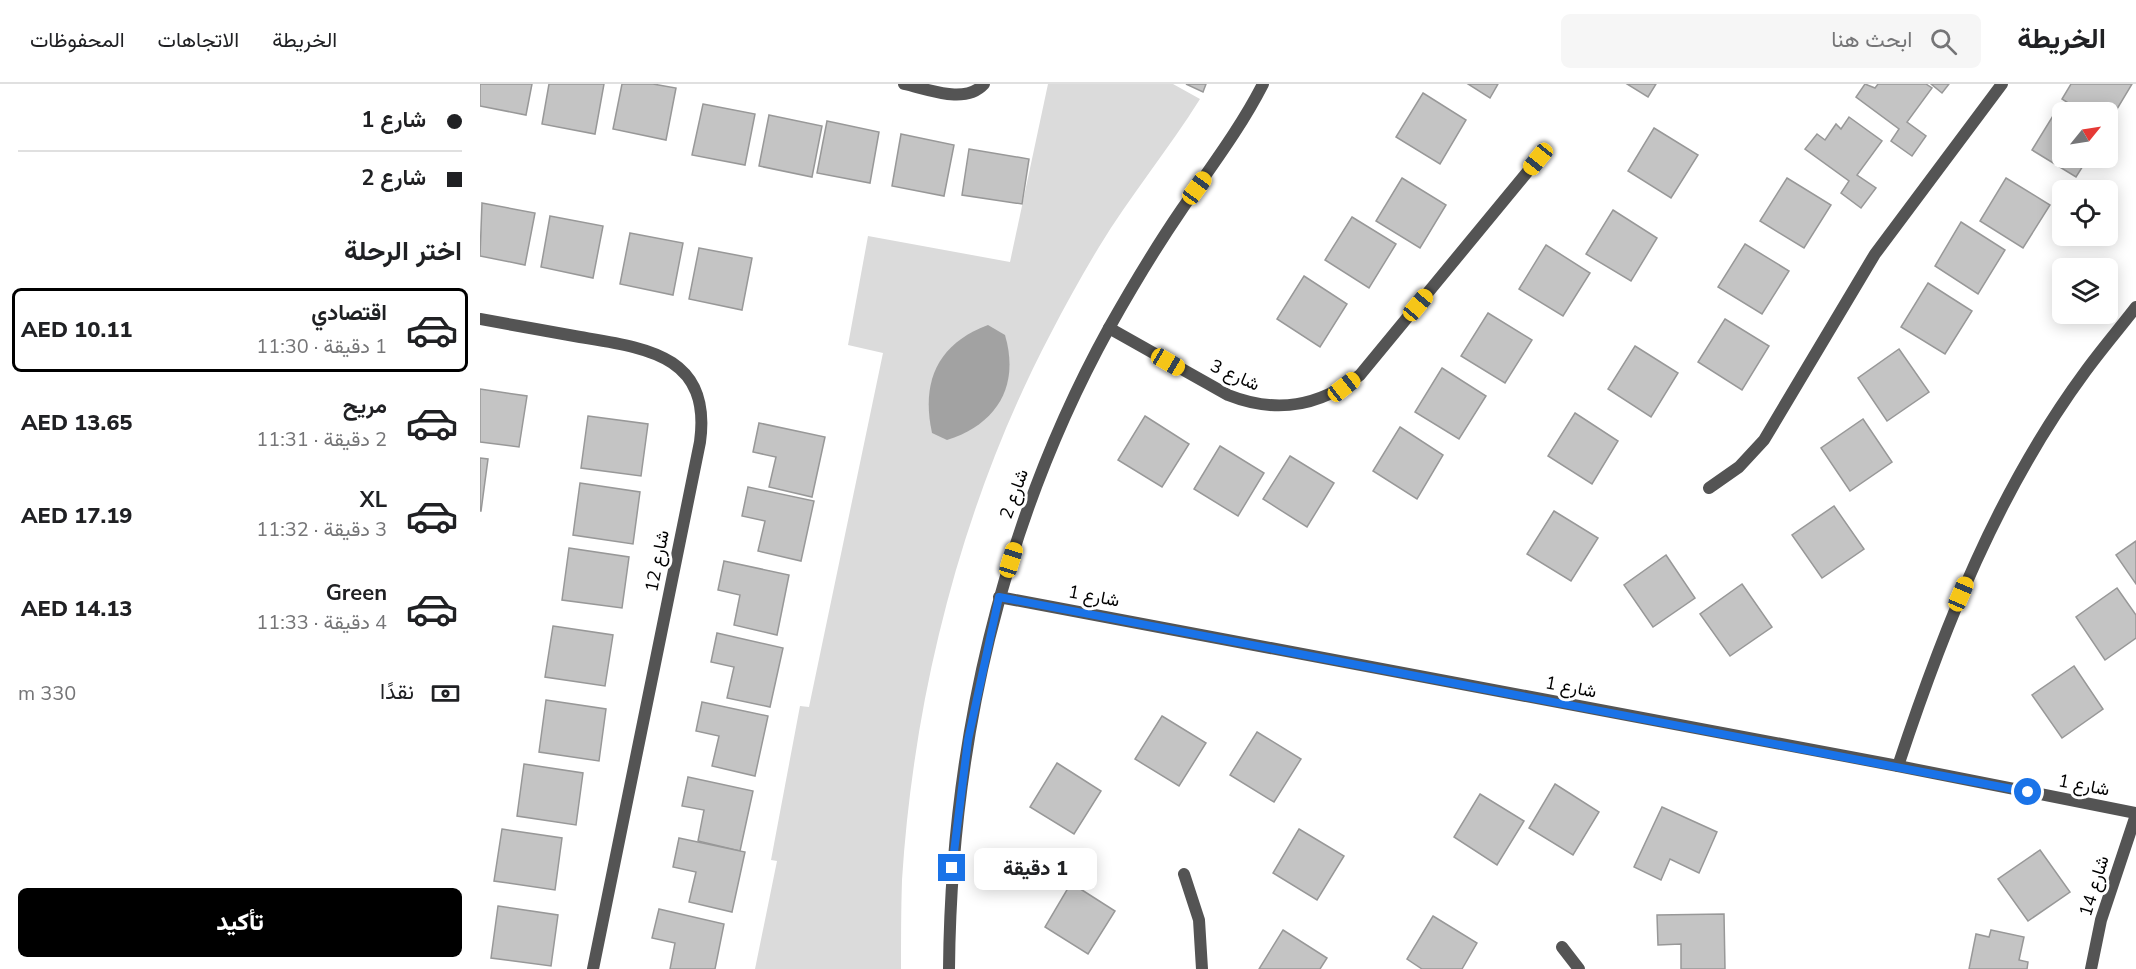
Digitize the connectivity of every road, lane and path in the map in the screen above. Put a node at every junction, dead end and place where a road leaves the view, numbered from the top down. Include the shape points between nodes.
1 (904, 84) edge
2 (984, 84) edge
3 (1263, 84) edge
4 (2002, 84) edge
5 (1538, 159) dead end
6 (2136, 307) edge
7 (480, 320) edge
8 (1109, 328) junction
9 (1709, 488) dead end
10 (999, 597) junction
11 (1899, 766) junction
12 (2136, 814) edge
13 (1184, 874) dead end
14 (1562, 947) dead end
15 (593, 969) edge
16 (949, 969) edge
17 (1202, 969) edge
18 (1579, 969) edge
19 (2091, 969) edge

1 - 2 street via 961,95 976,92
3 - 8 street, شارع 2
4 - 9 street via 1875,254 1764,440 1739,467
5 - 8 street, شارع 3 via 1374,360 1360,375 1326,397 1287,407 1247,403
6 - 11 street via 2052,420 1994,523 1945,630
7 - 15 street, شارع 12 via 657,353 682,371 701,411 700,442
8 - 10 street, شارع 2 via 1057,434
10 - 11 street, شارع 1
10 - 16 street, شارع 2 via 964,758 952,868
11 - 12 street, شارع 1
12 - 19 street, شارع 14 via 2102,920
13 - 17 street via 1199,920
14 - 18 street

